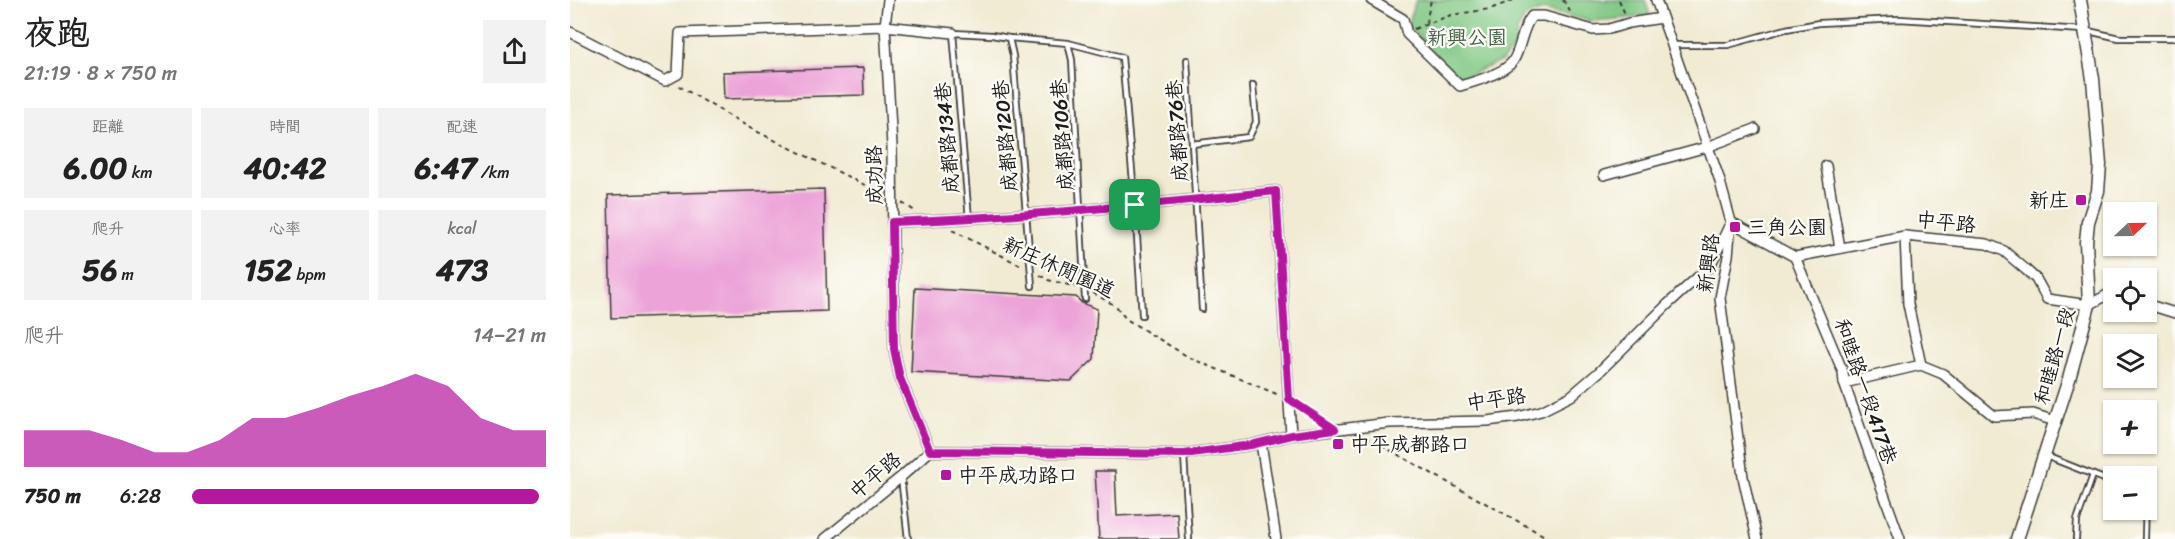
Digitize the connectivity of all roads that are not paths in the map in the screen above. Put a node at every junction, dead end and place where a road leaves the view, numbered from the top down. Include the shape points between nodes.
1 (888, 0) edge
2 (1371, 0) edge
3 (1656, 0) edge
4 (2080, 0) edge
5 (1662, 18) junction
6 (885, 26) junction
7 (2084, 30) junction
8 (570, 32) edge
9 (954, 33) junction
10 (1009, 38) junction
11 (2175, 38) edge
12 (1068, 43) junction
13 (1671, 45) junction
14 (1187, 60) dead end
15 (1253, 85) dead end
16 (1755, 129) dead end
17 (1192, 144) junction
18 (1707, 147) junction
19 (1826, 166) dead end
20 (1604, 175) dead end
21 (1196, 200) junction
22 (1135, 205) junction
23 (1082, 209) junction
24 (1027, 213) junction
25 (969, 219) junction
26 (892, 222) junction
27 (1731, 222) junction
28 (1905, 236) junction
29 (1840, 248) junction
30 (1795, 257) junction
31 (1032, 286) dead end
32 (2103, 298) edge
33 (1085, 299) dead end
34 (2089, 305) junction
35 (2157, 307) edge
36 (1202, 309) dead end
37 (2175, 313) edge
38 (1142, 315) dead end
39 (1921, 365) junction
40 (1844, 383) junction
41 (2055, 421) junction
42 (1292, 435) junction
43 (1261, 442) junction
44 (930, 451) junction
45 (1184, 454) junction
46 (2044, 455) junction
47 (2093, 475) junction
48 (901, 477) junction
49 (2103, 479) edge
50 (2145, 520) edge
51 (825, 539) edge
52 (908, 539) edge
53 (1189, 539) edge
54 (1276, 539) edge
55 (1757, 539) edge
56 (1900, 539) edge
57 (2017, 539) edge
58 (2076, 539) edge
59 (2145, 539) edge

1 - 6 street, 成功路
2 - 5 street via 1403,19 1407,34 1460,86 1512,62 1532,16 1593,30
3 - 5 street, 新興路
4 - 7 street, 和睦路一段
5 - 13 street, 新興路
6 - 8 street via 680,33 678,74 665,81
6 - 9 street
6 - 26 street, 成功路
7 - 11 lane via 2120,38
7 - 13 lane via 1899,19 1819,23 1728,45
7 - 34 street, 和睦路一段 via 2093,79 2100,165 2086,242
9 - 10 lane
9 - 25 lane, 成都路134巷
10 - 12 lane
10 - 24 lane, 成都路120巷
12 - 22 lane via 1122,57
12 - 23 lane, 成都路106巷
13 - 18 street, 新興路
14 - 17 lane, 成都路76巷
15 - 17 lane via 1256,122 1249,137
16 - 18 street
17 - 21 lane, 成都路76巷
18 - 20 street
18 - 27 street, 新興路
19 - 29 street
21 - 22 street
21 - 36 lane, 成都路76巷
21 - 42 street via 1276,191
22 - 23 street
22 - 38 lane
23 - 24 street
23 - 33 lane, 成都路106巷
24 - 25 street
24 - 31 lane, 成都路120巷
25 - 26 street
26 - 44 street, 成功路 via 894,349 900,378
27 - 30 street
27 - 42 street, 中平路 via 1710,266 1571,396 1541,411 1487,422 1389,423
27 - 55 street, 新興路 via 1720,298 1743,477
28 - 29 street, 中平路
28 - 34 street, 中平路 via 1987,244 2004,251 2036,279 2047,299
28 - 39 street via 1908,304
29 - 30 street, 中平路
30 - 40 street, 和睦路一段417巷 via 1831,340
32 - 34 street
34 - 41 street, 和睦路一段
35 - 37 street
39 - 40 street
39 - 41 street via 1943,374 1994,416 2033,414
40 - 56 street, 和睦路一段417巷
41 - 46 street, 和睦路一段
42 - 43 street, 中平路
43 - 45 street, 中平路
43 - 54 street
44 - 45 street, 中平路
44 - 48 street, 中平路
45 - 53 lane
46 - 47 lane
46 - 57 street, 和睦路一段
47 - 49 lane
47 - 58 lane via 2077,520
48 - 51 street, 中平路
48 - 52 lane
50 - 59 lane

